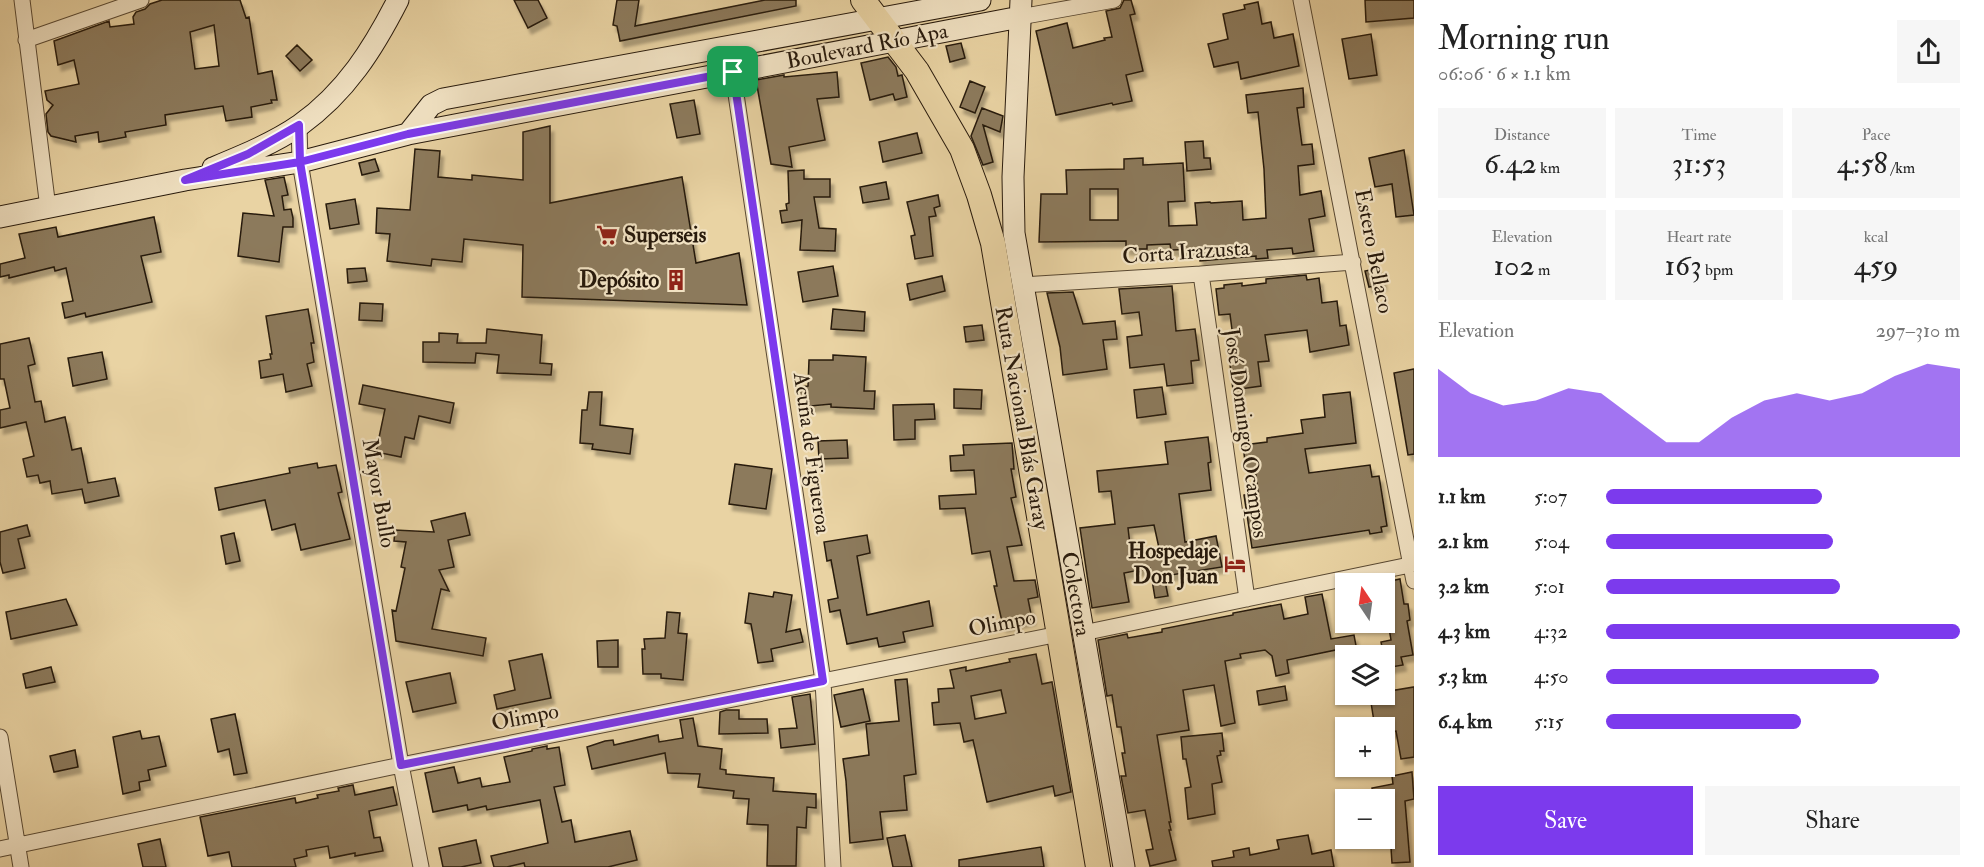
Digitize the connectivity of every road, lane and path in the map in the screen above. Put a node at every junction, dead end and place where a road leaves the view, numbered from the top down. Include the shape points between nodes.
1 (22, 0) edge
2 (141, 0) edge
3 (398, 0) edge
4 (863, 0) edge
5 (980, 0) edge
6 (1114, 0) edge
7 (1301, 0) edge
8 (1021, 9) edge
9 (877, 19) junction
10 (26, 40) junction
11 (894, 41) junction
12 (729, 46) junction
13 (733, 72) junction
14 (299, 125) junction
15 (408, 134) junction
16 (300, 162) junction
17 (185, 180) junction
18 (48, 207) junction
19 (0, 217) edge
20 (1353, 262) junction
21 (1201, 274) junction
22 (1022, 285) junction
23 (1412, 564) edge
24 (1414, 581) edge
25 (1247, 599) junction
26 (1071, 634) junction
27 (823, 681) junction
28 (0, 737) edge
29 (401, 765) junction
30 (17, 845) junction
31 (0, 849) edge
32 (21, 867) edge
33 (421, 867) edge
34 (833, 867) edge
35 (1098, 867) edge
36 (1124, 867) edge

1 - 10 street
2 - 10 street
3 - 14 main road via 377,40 343,87
4 - 9 highway, Ruta Nacional Blás Garay
5 - 9 main road, Boulevard Río Apa
6 - 8 street, Boulevard Río Apa
7 - 20 street, Estero Bellaco
8 - 11 main road, Boulevard Río Apa
8 - 22 main road, Colectora via 1012,177 1014,233
9 - 11 highway, Ruta Nacional Blás Garay
9 - 12 main road, Boulevard Río Apa
10 - 18 street
11 - 13 main road, Boulevard Río Apa
11 - 26 highway, Ruta Nacional Blás Garay via 918,71 962,149 979,195 993,243
12 - 13 street, Acuña de Figueroa
12 - 15 main road, Boulevard Río Apa via 443,99 431,105
13 - 15 main road, Boulevard Río Apa
13 - 27 street, Acuña de Figueroa
14 - 16 street, Mayor Bullo
14 - 17 main road via 248,154
15 - 16 main road, Boulevard Río Apa
16 - 17 main road, Boulevard Río Apa
16 - 29 street, Mayor Bullo
17 - 18 main road, Boulevard Río Apa
18 - 19 main road, Boulevard Río Apa
20 - 21 street, Corta Irazusta
20 - 23 street, Estero Bellaco
21 - 22 street, Corta Irazusta
21 - 25 street, José Domingo Ocampos
22 - 26 main road, Colectora
23 - 24 street, Estero Bellaco
23 - 25 street, Olimpo
25 - 26 street, Olimpo
26 - 27 street, Olimpo
26 - 35 highway, Ruta Nacional Blás Garay
26 - 36 main road, Colectora
27 - 29 street, Olimpo
27 - 34 street, Acuña de Figueroa
28 - 30 street
29 - 30 street, Olimpo
29 - 33 street, Mayor Bullo
30 - 31 street, Olimpo
30 - 32 street

